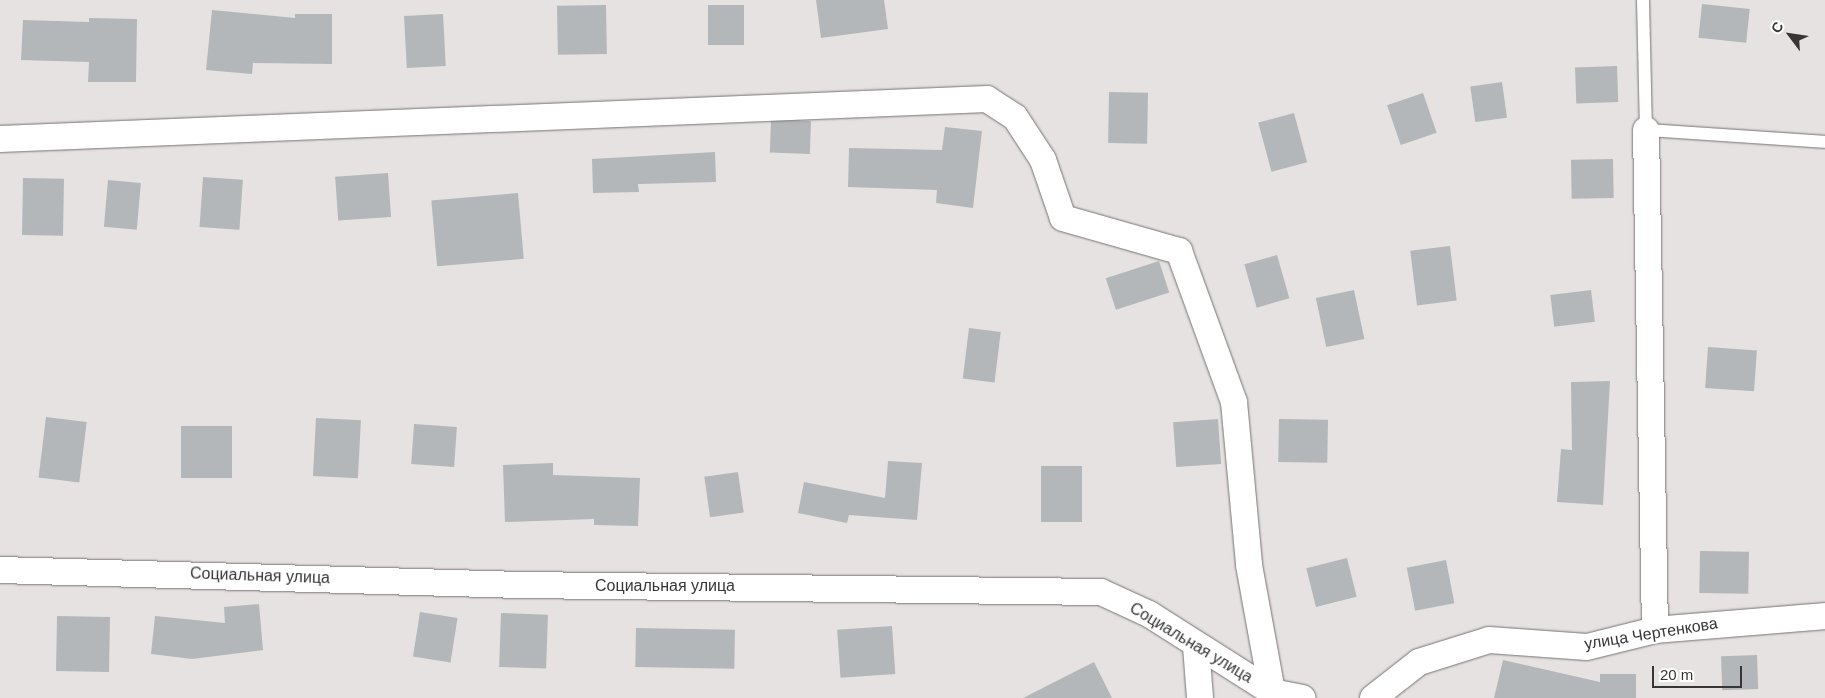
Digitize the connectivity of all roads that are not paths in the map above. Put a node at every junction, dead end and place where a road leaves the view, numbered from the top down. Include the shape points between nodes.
1 (1643, 0) edge
2 (1646, 130) junction
3 (0, 139) edge
4 (1825, 142) edge
5 (0, 570) edge
6 (1825, 616) edge
7 (1655, 630) junction
8 (1196, 646) junction
9 (1272, 692) junction
10 (1200, 698) edge
11 (1302, 698) edge
12 (1373, 698) edge

1 - 2 lane
2 - 4 lane
2 - 7 street
3 - 9 street via 986,99 1015,117 1043,160 1063,218 1179,251 1234,402 1249,565
5 - 8 street, Социальная улица via 520,585 1101,592 1149,614
6 - 7 street, улица Чертенкова
7 - 12 street, улица Чертенкова via 1587,647 1490,640 1419,662
8 - 9 street, Социальная улица
8 - 10 street
9 - 11 street, Социальная улица

